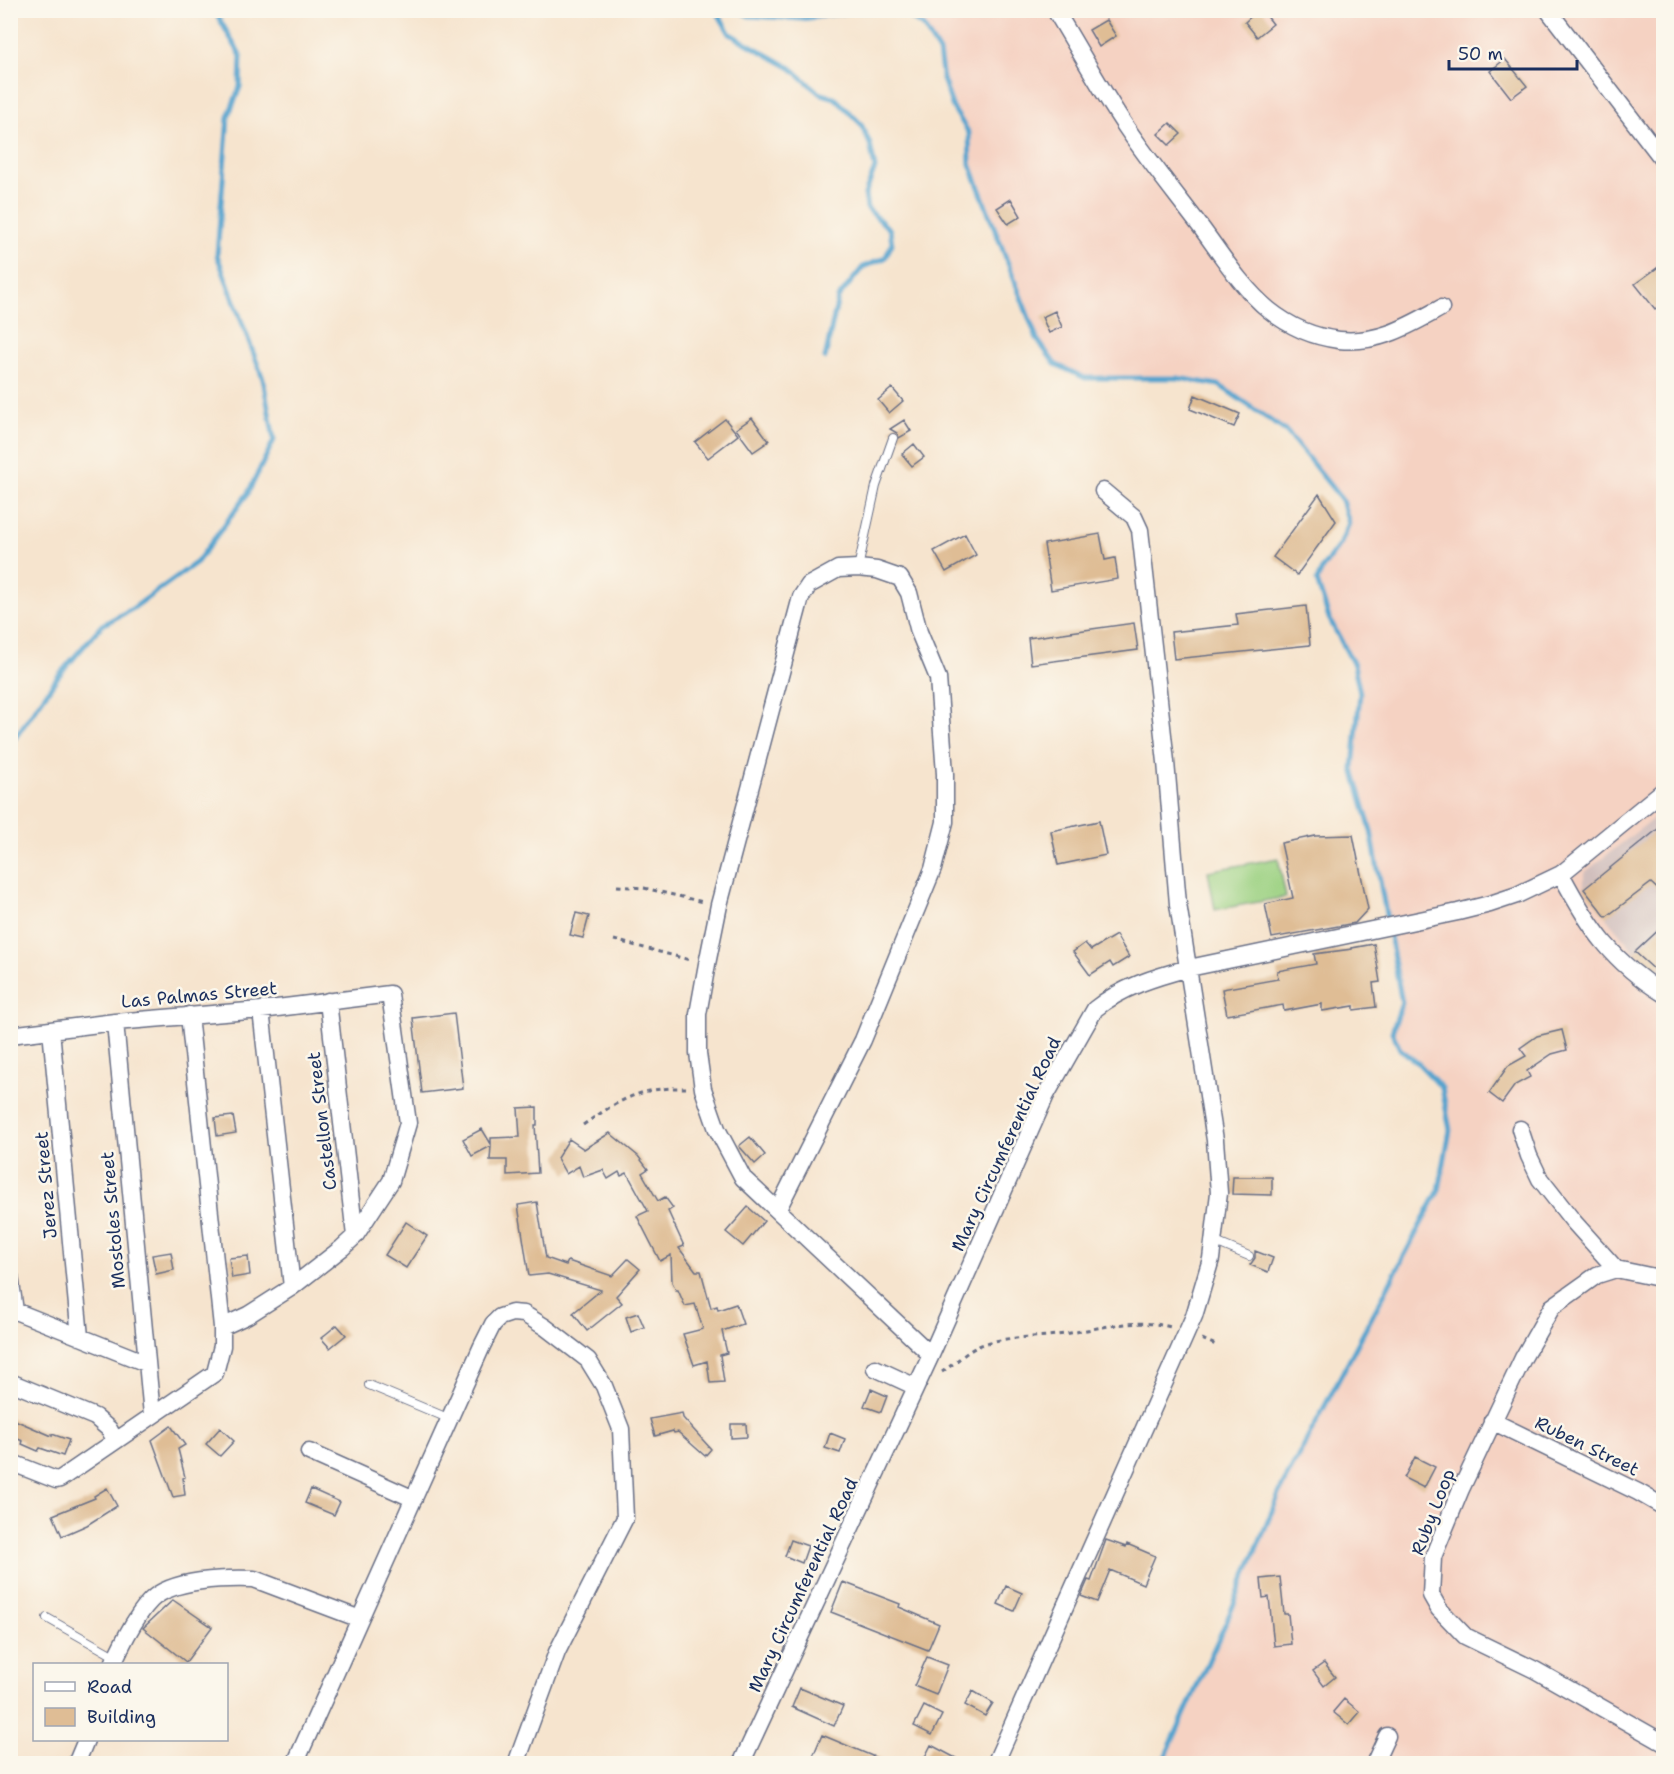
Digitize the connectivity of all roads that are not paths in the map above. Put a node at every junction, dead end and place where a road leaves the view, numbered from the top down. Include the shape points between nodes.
1 (1055, 10) edge
2 (1548, 10) edge
3 (1664, 161) edge
4 (1441, 308) dead end
5 (893, 438) dead end
6 (1102, 491) dead end
7 (858, 568) junction
8 (1664, 790) edge
9 (1561, 874) junction
10 (1189, 968) junction
11 (1664, 994) edge
12 (328, 1001) junction
13 (261, 1010) junction
14 (189, 1015) junction
15 (115, 1022) junction
16 (51, 1030) junction
17 (10, 1035) edge
18 (1520, 1129) dead end
19 (778, 1209) junction
20 (355, 1236) junction
21 (1214, 1241) junction
22 (1249, 1256) dead end
23 (1616, 1269) junction
24 (10, 1276) edge
25 (1664, 1279) edge
26 (292, 1287) junction
27 (13, 1310) edge
28 (222, 1327) junction
29 (80, 1337) junction
30 (931, 1355) junction
31 (146, 1363) junction
32 (875, 1368) dead end
33 (920, 1380) junction
34 (10, 1382) edge
35 (369, 1384) dead end
36 (152, 1415) junction
37 (450, 1419) junction
38 (1492, 1421) junction
39 (115, 1440) junction
40 (309, 1452) dead end
41 (10, 1462) edge
42 (414, 1499) junction
43 (1664, 1507) edge
44 (47, 1618) dead end
45 (360, 1619) junction
46 (115, 1661) edge
47 (1387, 1736) dead end
48 (86, 1741) edge
49 (1664, 1743) edge
50 (76, 1764) edge
51 (295, 1764) edge
52 (516, 1764) edge
53 (741, 1764) edge
54 (995, 1764) edge
55 (1374, 1764) edge

1 - 4 street via 1127,128 1234,271 1270,310 1316,335 1363,340 1396,333
2 - 3 street
5 - 7 lane via 876,486
6 - 10 street via 1134,517 1140,530 1178,904
7 - 19 street via 838,569 809,585 801,597 719,905 698,1014 703,1089 717,1130 743,1178
7 - 19 street via 900,578 909,593 919,632 938,678 945,822 933,869 862,1040
8 - 9 street, Mary Circumferential Road
9 - 10 street, Mary Circumferential Road via 1490,904
9 - 11 street via 1582,913 1616,957
10 - 21 street via 1215,1140 1219,1193
10 - 30 street, Mary Circumferential Road via 1154,978 1105,1000 1087,1019 1046,1095
12 - 13 street, Las Palmas Street
12 - 20 street, Castellon Street
12 - 20 street, Las Palmas Street via 390,994 408,1123 391,1181
13 - 14 street, Las Palmas Street
13 - 26 street
14 - 15 street, Las Palmas Street
14 - 28 street
15 - 16 street, Las Palmas Street
15 - 31 street, Mostoles Street
16 - 17 street, Las Palmas Street
16 - 29 street, Jerez Street
18 - 23 street via 1540,1179
19 - 30 street
20 - 26 street
21 - 22 lane
21 - 54 street via 1187,1333
23 - 25 street
23 - 38 street, Ruby Loop via 1597,1275 1552,1306
24 - 27 street
26 - 28 street
27 - 29 street
28 - 36 street via 215,1373
29 - 31 street
30 - 33 street, Mary Circumferential Road
31 - 36 street, Mostoles Street
32 - 33 street
33 - 53 street, Mary Circumferential Road
34 - 39 street via 95,1417
35 - 37 lane
36 - 39 street
37 - 42 street
37 - 52 street via 493,1324 512,1313 524,1314 588,1360 604,1386 621,1429 625,1518 556,1652
38 - 43 street, Ruben Street
38 - 49 street, Ruby Loop via 1433,1557 1431,1595 1439,1610 1465,1636 1535,1670
39 - 41 street via 56,1480
40 - 42 street
42 - 45 street
44 - 46 lane
45 - 46 street via 254,1579 196,1582 164,1591 152,1599 136,1617
45 - 51 street
47 - 55 street
48 - 50 street

